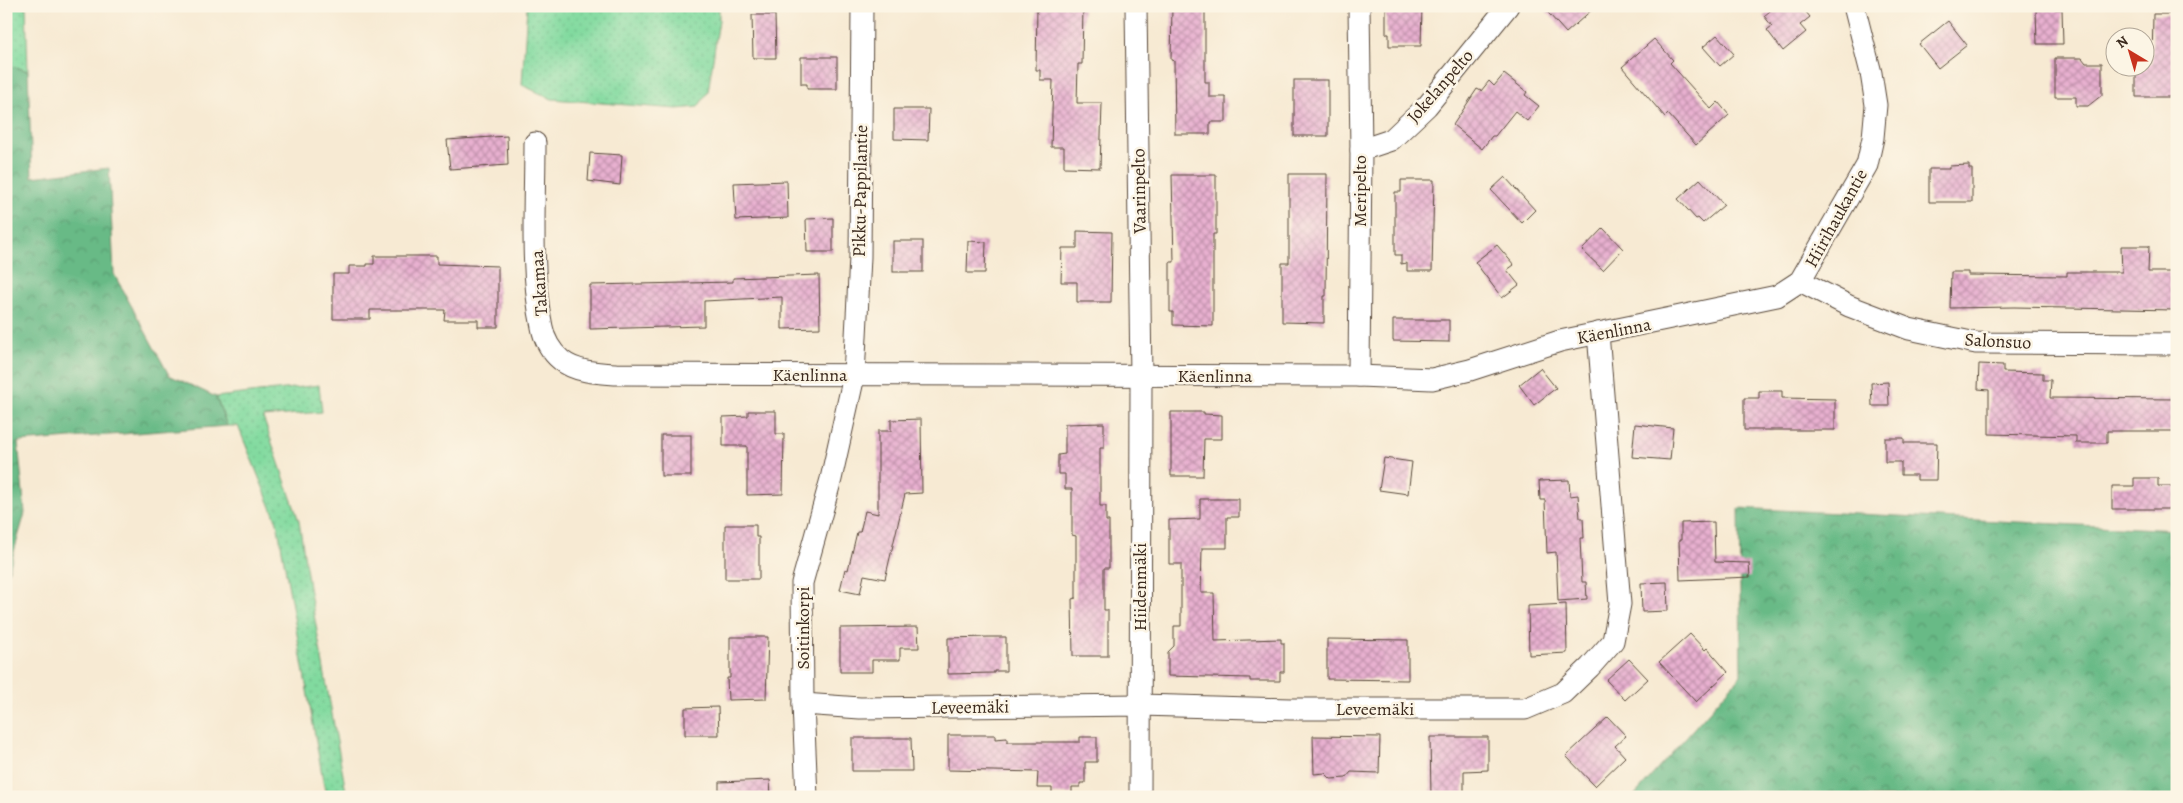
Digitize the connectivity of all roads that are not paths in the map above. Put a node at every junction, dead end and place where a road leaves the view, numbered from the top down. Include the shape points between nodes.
1 (862, 6) edge
2 (1136, 6) edge
3 (1359, 6) edge
4 (1508, 6) edge
5 (1854, 6) edge
6 (535, 143) dead end
7 (1361, 150) junction
8 (1800, 281) junction
9 (1598, 334) junction
10 (2177, 344) edge
11 (616, 374) joint
12 (854, 376) junction
13 (1141, 376) junction
14 (1359, 376) junction
15 (803, 704) junction
16 (1140, 705) junction
17 (807, 797) edge
18 (1140, 797) edge

1 - 12 street, Pikku-Pappilantie via 860,257
2 - 13 street, Vaarinpelto
3 - 7 street, Meripelto
4 - 7 street, Jokelanpelto via 1427,106 1391,140
5 - 8 street, Hiirihaukantie via 1876,105 1873,138 1866,165
6 - 11 street, Takamaa via 536,287 542,329 549,346 562,361 586,371
7 - 14 street, Meripelto
8 - 9 street, Käenlinna via 1777,296
8 - 10 street, Salonsuo via 1849,306 1909,329 1976,343
9 - 14 street, Käenlinna via 1560,341 1432,379
9 - 16 street, Leveemäki via 1620,604 1613,641 1563,693 1525,709
11 - 12 street, Käenlinna
12 - 13 street, Käenlinna
12 - 15 street, Soitinkorpi via 831,479 802,583
13 - 14 street, Käenlinna
13 - 16 street, Hiidenmäki
15 - 16 street, Leveemäki via 860,708
15 - 17 street, Soitinkorpi
16 - 18 street, Hiidenmäki

